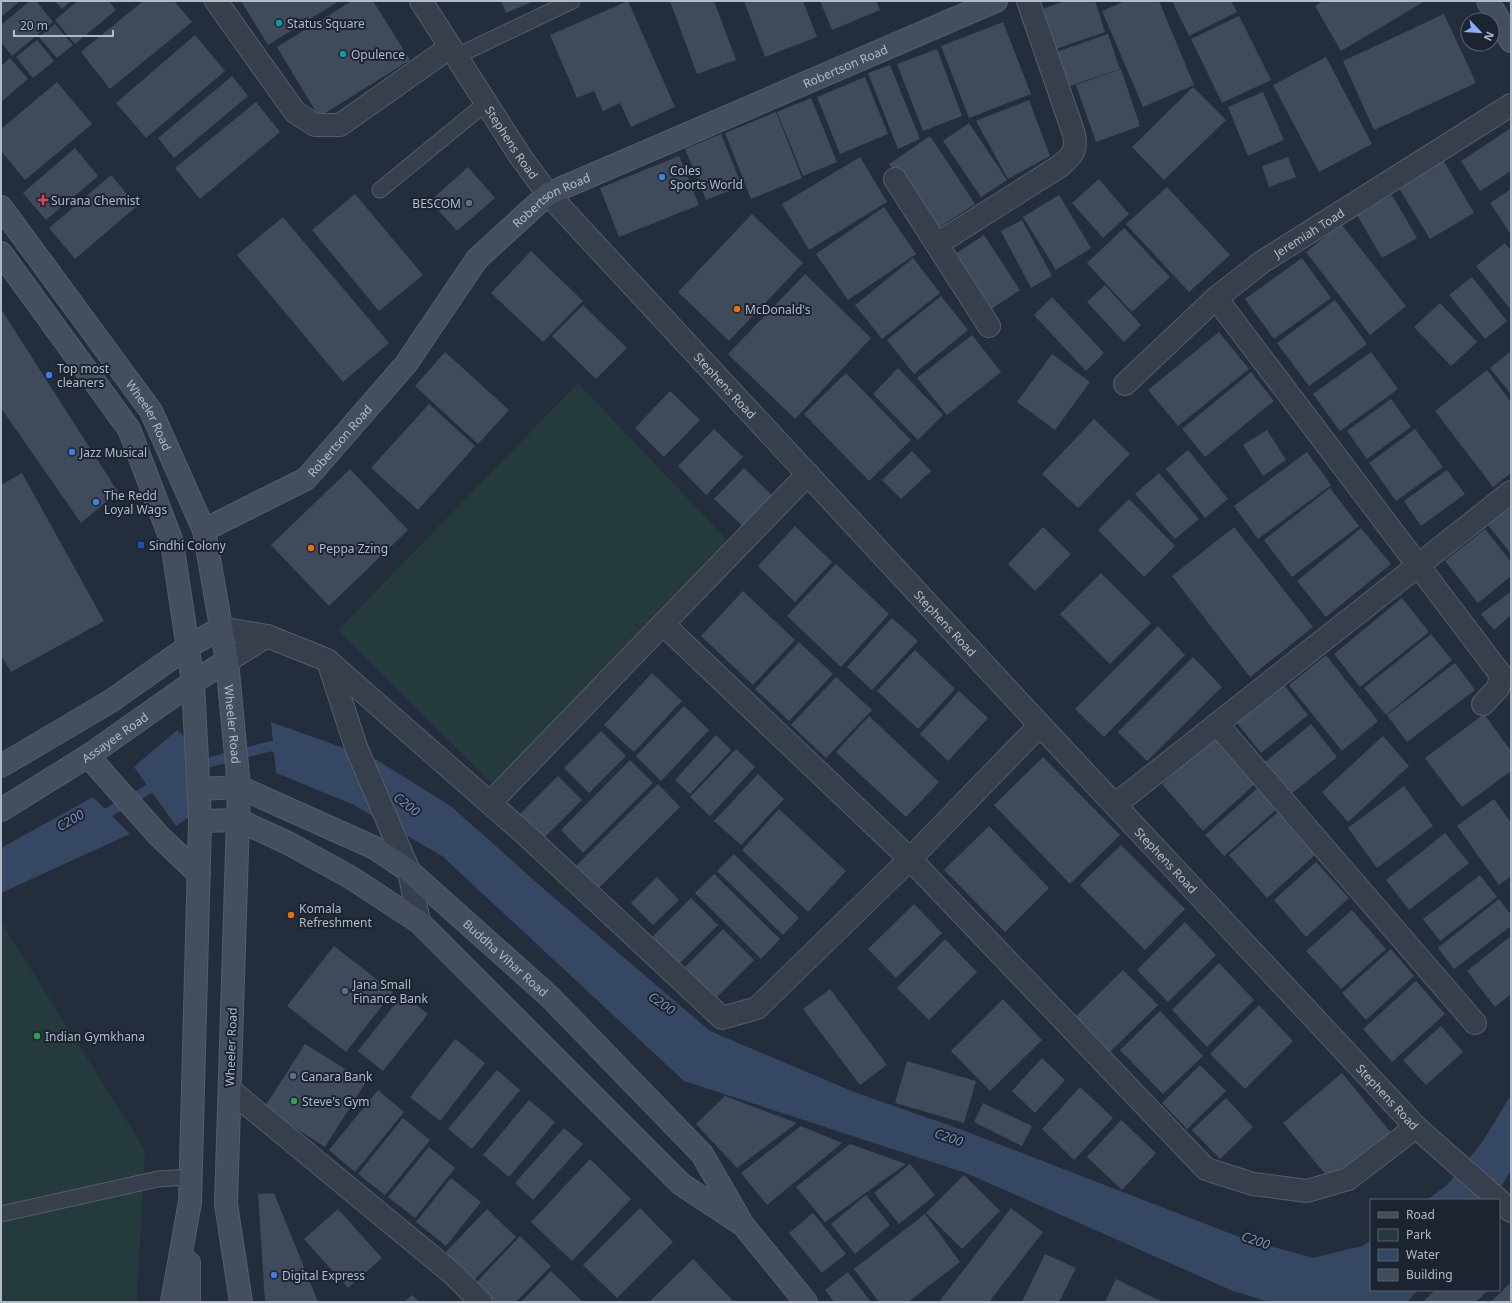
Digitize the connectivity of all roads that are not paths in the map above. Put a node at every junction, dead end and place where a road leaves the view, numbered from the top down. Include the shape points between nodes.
1 (216, 1) edge
2 (421, 1) edge
3 (572, 1) edge
4 (1028, 1) edge
5 (1488, 1) edge
6 (988, 3) edge
7 (1511, 41) edge
8 (453, 52) junction
9 (486, 103) junction
10 (1511, 106) edge
11 (895, 179) dead end
12 (380, 190) dead end
13 (548, 194) junction
14 (1, 207) edge
15 (28, 243) junction
16 (937, 244) junction
17 (4, 257) edge
18 (1216, 298) junction
19 (989, 326) dead end
20 (1125, 384) dead end
21 (808, 474) junction
22 (1511, 492) edge
23 (204, 530) junction
24 (1418, 566) junction
25 (664, 625) junction
26 (221, 628) junction
27 (267, 636) junction
28 (189, 646) junction
29 (328, 660) junction
30 (227, 661) junction
31 (193, 682) junction
32 (1482, 704) dead end
33 (1217, 724) junction
34 (1040, 725) junction
35 (88, 756) junction
36 (1, 766) edge
37 (238, 779) junction
38 (199, 785) junction
39 (490, 803) junction
40 (1116, 804) junction
41 (1, 810) edge
42 (200, 820) junction
43 (238, 820) junction
44 (910, 859) junction
45 (409, 871) junction
46 (199, 874) junction
47 (419, 922) junction
48 (1475, 1023) dead end
49 (230, 1090) junction
50 (1416, 1127) junction
51 (190, 1177) junction
52 (1497, 1199) edge
53 (1500, 1201) edge
54 (190, 1202) junction
55 (226, 1204) junction
56 (1511, 1211) edge
57 (1, 1214) edge
58 (743, 1225) junction
59 (172, 1302) edge
60 (189, 1302) edge
61 (226, 1302) edge
62 (241, 1302) edge
63 (481, 1302) edge
64 (806, 1302) edge

1 - 8 street via 295,112 316,125 340,125
2 - 8 street, Stephens Road
3 - 8 lane
4 - 16 street via 1076,146 1071,157 1060,166
5 - 7 main road
6 - 13 main road, Robertson Road
8 - 9 street, Stephens Road
9 - 12 lane
9 - 13 street, Stephens Road
10 - 18 street, Jeremiah Toad via 1262,262
11 - 16 street
13 - 21 street, Stephens Road
13 - 23 main road, Robertson Road via 477,259 406,364 306,479
14 - 15 main road, Wheeler Road
15 - 17 main road
15 - 23 main road, Wheeler Road via 151,411
16 - 19 street
17 - 28 main road, Wheeler Road via 129,429 172,542
18 - 20 street, Jeremiah Toad
18 - 24 street
21 - 25 street
21 - 34 street, Stephens Road
22 - 24 street
23 - 26 main road, Wheeler Road
24 - 32 street via 1501,675 1498,688
24 - 33 street
25 - 39 street
25 - 44 street
26 - 27 street
26 - 28 main road
26 - 30 main road, Wheeler Road
27 - 29 street
27 - 30 street
28 - 31 main road, Wheeler Road
28 - 36 main road via 111,701
29 - 39 street
29 - 45 street via 356,748
30 - 31 main road, Assayee Road
30 - 37 main road, Wheeler Road
31 - 35 main road, Assayee Road
31 - 38 main road, Wheeler Road
33 - 40 street
33 - 48 street
34 - 40 street, Stephens Road
34 - 44 street
35 - 41 main road, Assayee Road
35 - 46 main road via 159,836
37 - 38 main road, Buddha Vihar Road
37 - 43 main road, Wheeler Road
37 - 45 main road, Buddha Vihar Road via 375,848
38 - 42 main road, Wheeler Road
39 - 44 street via 722,1018 757,1008
40 - 50 street, Stephens Road
42 - 43 main road, Buddha Vihar Road
42 - 46 main road, Wheeler Road
43 - 47 main road, Buddha Vihar Road via 288,843 350,877
43 - 49 main road, Wheeler Road
44 - 50 street via 1206,1169 1252,1184 1306,1191 1348,1179
45 - 47 street
45 - 58 main road, Buddha Vihar Road via 550,997 702,1154
46 - 51 main road, Wheeler Road
47 - 58 main road, Buddha Vihar Road via 681,1184
49 - 55 main road, Wheeler Road
49 - 63 street via 453,1274
50 - 52 street, Stephens Road
51 - 54 main road, Wheeler Road
51 - 57 lane via 158,1180
53 - 56 street, Stephens Road
54 - 59 main road, Wheeler Road
54 - 60 main road
55 - 61 main road
55 - 62 main road, Wheeler Road
58 - 64 main road, Buddha Vihar Road

